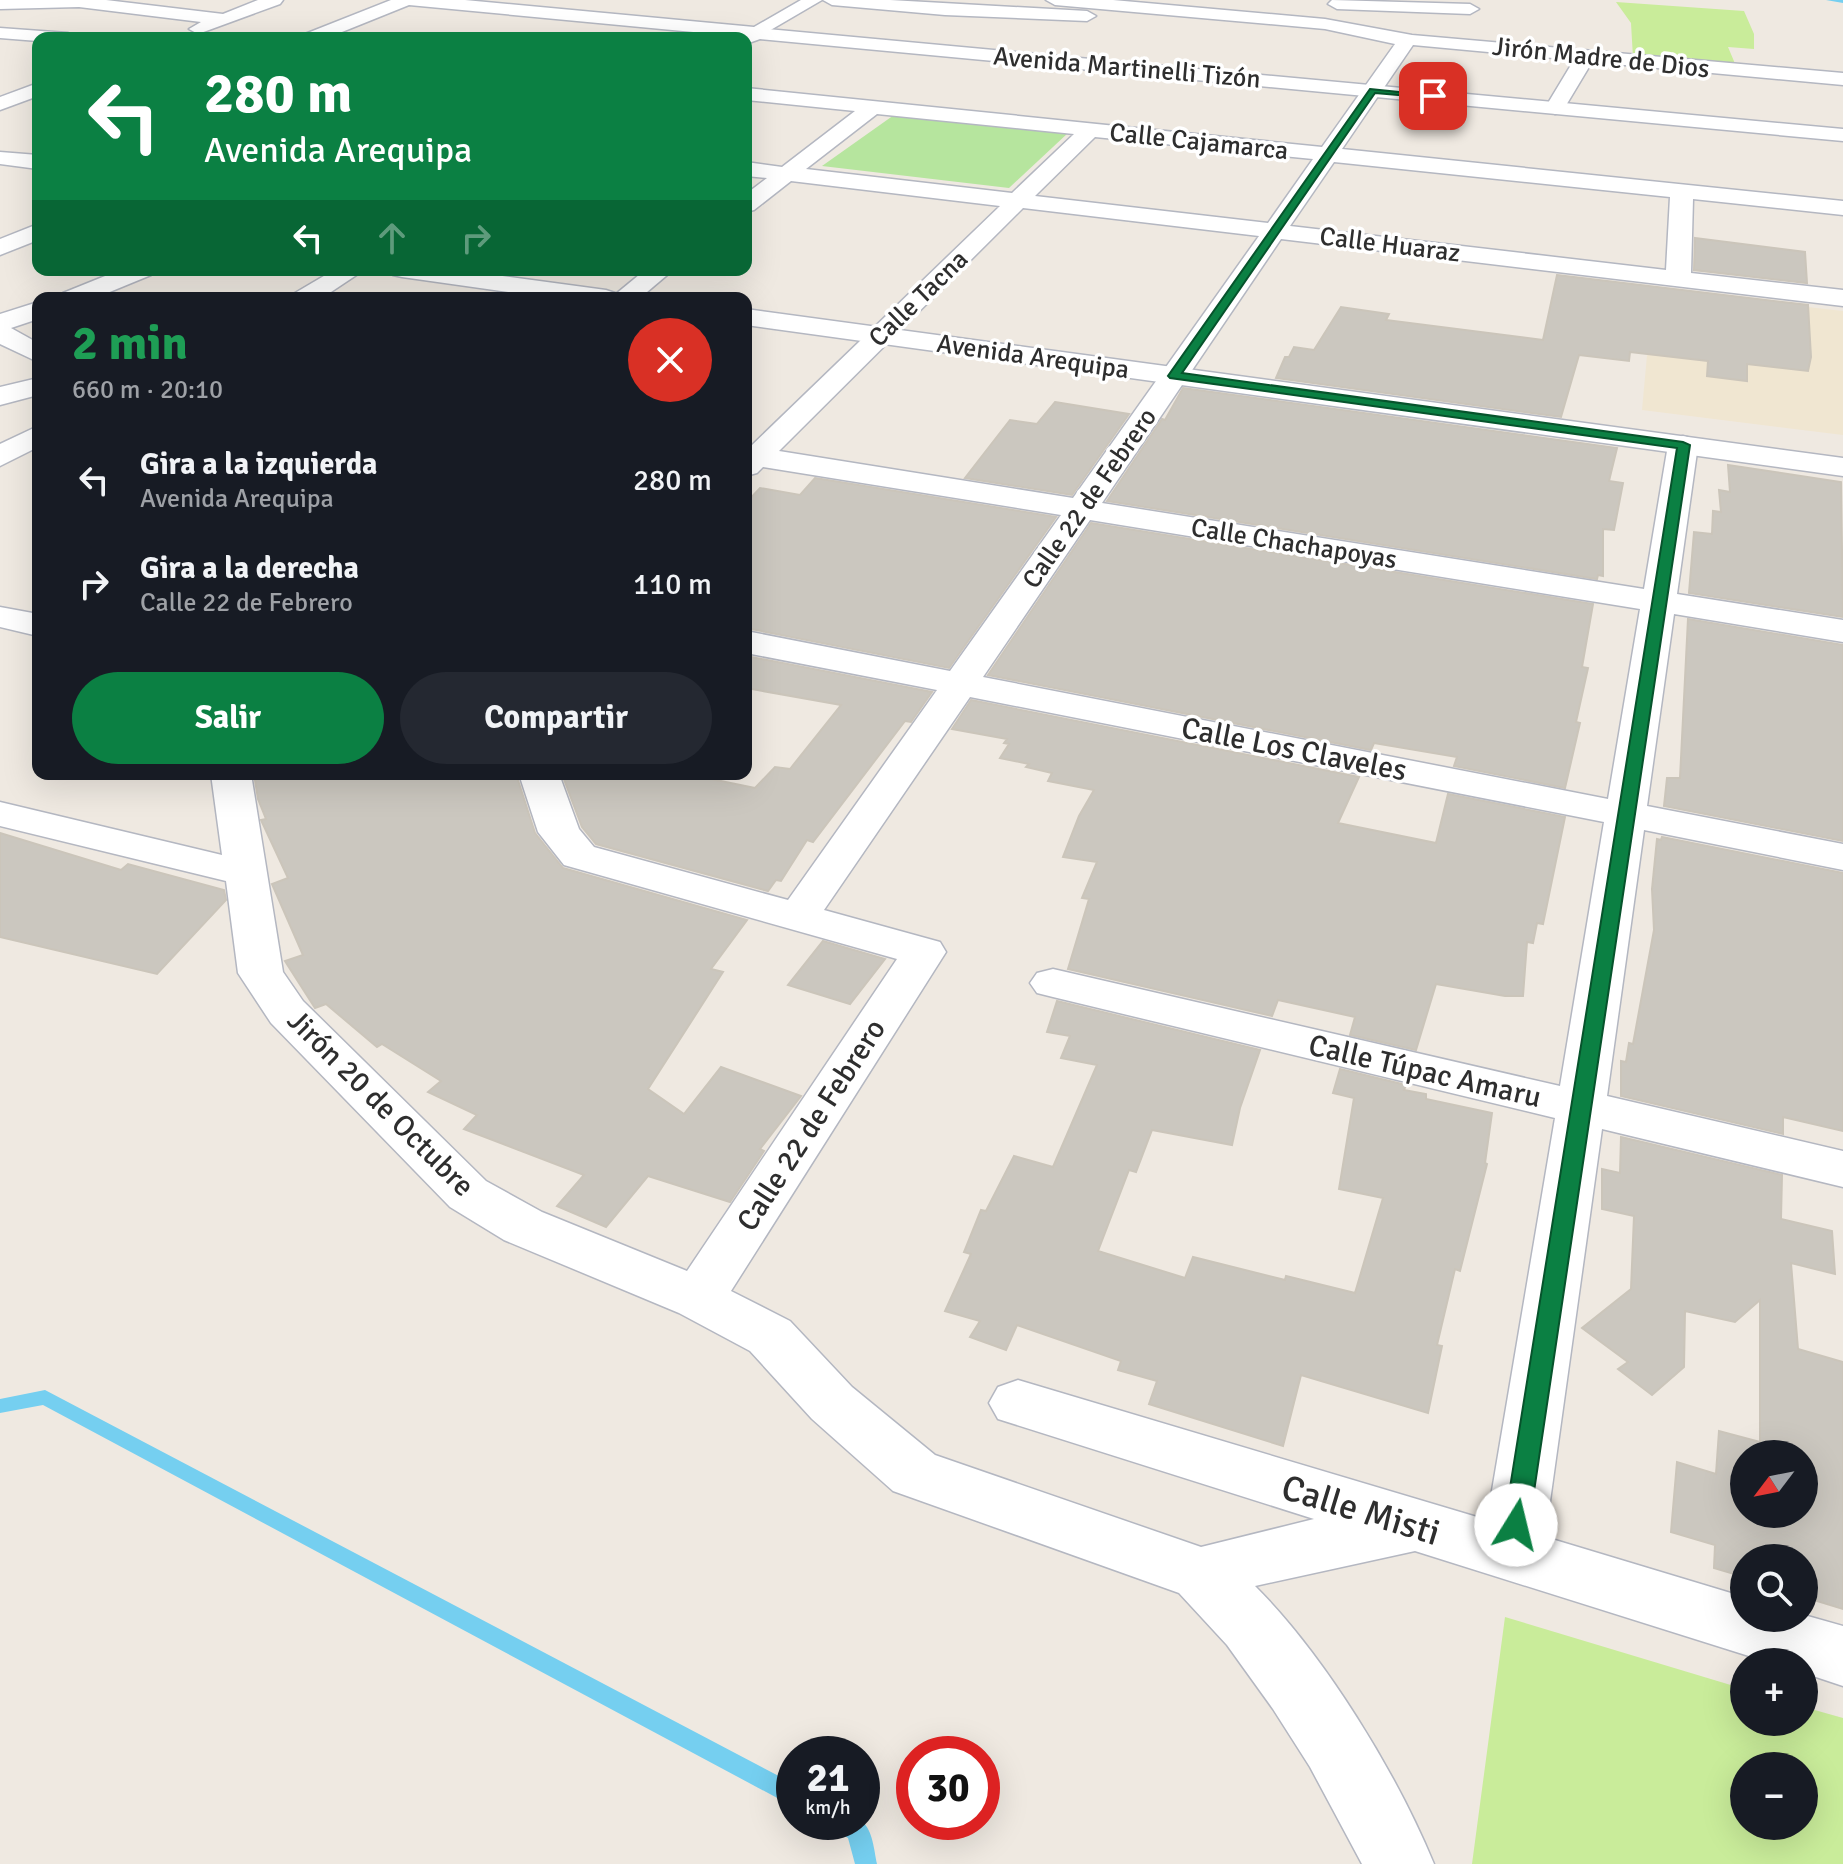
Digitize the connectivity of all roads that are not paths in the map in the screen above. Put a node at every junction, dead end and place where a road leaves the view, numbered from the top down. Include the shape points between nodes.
1 (274, 0) edge
2 (418, 0) edge
3 (813, 0) edge
4 (832, 0) edge
5 (1055, 0) edge
6 (1259, 0) edge
7 (83, 1) edge
8 (1286, 2) dead end
9 (35, 3) junction
10 (1313, 3) dead end
11 (0, 4) edge
12 (1470, 4) edge
13 (526, 11) junction
14 (224, 19) junction
15 (637, 21) junction
16 (0, 23) edge
17 (491, 27) dead end
18 (189, 32) edge
19 (328, 32) edge
20 (616, 32) edge
21 (721, 32) edge
22 (0, 33) edge
23 (32, 35) edge
24 (752, 36) edge
25 (1408, 39) junction
26 (1459, 43) junction
27 (1585, 57) junction
28 (13, 76) dead end
29 (32, 78) edge
30 (1843, 79) edge
31 (1372, 90) junction
32 (32, 91) edge
33 (752, 95) edge
34 (0, 104) edge
35 (873, 107) junction
36 (1555, 108) junction
37 (1090, 130) junction
38 (1843, 135) edge
39 (1328, 154) junction
40 (20, 160) edge
41 (0, 169) edge
42 (752, 170) edge
43 (786, 174) junction
44 (1682, 191) junction
45 (752, 200) edge
46 (1018, 201) junction
47 (1843, 208) edge
48 (1274, 231) junction
49 (32, 234) edge
50 (0, 248) edge
51 (127, 276) edge
52 (337, 276) edge
53 (446, 276) edge
54 (653, 276) edge
55 (1678, 278) junction
56 (87, 292) edge
57 (313, 292) edge
58 (562, 292) edge
59 (632, 292) edge
60 (1843, 298) edge
61 (32, 312) edge
62 (752, 318) edge
63 (0, 323) edge
64 (0, 333) edge
65 (880, 335) junction
66 (32, 351) edge
67 (0, 353) edge
68 (32, 370) edge
69 (1174, 376) junction
70 (32, 388) edge
71 (0, 396) edge
72 (32, 438) edge
73 (1683, 445) junction
74 (752, 456) edge
75 (0, 457) edge
76 (752, 459) edge
77 (1843, 467) edge
78 (1081, 509) junction
79 (1659, 602) junction
80 (0, 617) edge
81 (32, 624) edge
82 (1843, 631) edge
83 (752, 643) edge
84 (960, 684) junction
85 (232, 780) edge
86 (541, 780) edge
87 (0, 814) edge
88 (1626, 814) junction
89 (1843, 857) edge
90 (246, 873) junction
91 (798, 917) junction
92 (1053, 983) dead end
93 (1581, 1108) junction
94 (1843, 1169) edge
95 (698, 1298) junction
96 (1018, 1403) dead end
97 (1414, 1526) junction
98 (1512, 1555) junction
99 (1201, 1574) junction
100 (1843, 1656) edge
101 (1399, 1864) edge

1 - 14 street
2 - 13 street, Avenida Martinelli Tizón
2 - 19 street
3 - 24 street
4 - 25 street, Jirón Madre de Dios
5 - 25 street via 1325,24
6 - 8 street
7 - 9 street
7 - 14 street
9 - 11 street
9 - 16 street
10 - 12 street
12 - 26 street
13 - 15 street, Avenida Martinelli Tizón
13 - 17 street
14 - 18 street
15 - 20 street
15 - 21 street, Avenida Martinelli Tizón
22 - 23 street
24 - 31 street, Avenida Martinelli Tizón
25 - 26 street, Jirón Madre de Dios
25 - 31 street, Calle 22 de Febrero
26 - 27 street, Jirón Madre de Dios
27 - 30 street, Jirón Madre de Dios
27 - 36 street
28 - 29 street
31 - 36 street, Avenida Martinelli Tizón
31 - 39 street, Calle 22 de Febrero
32 - 34 street
33 - 35 street, Calle Cajamarca
35 - 37 street, Calle Cajamarca
35 - 43 street
36 - 38 street, Avenida Martinelli Tizón
37 - 39 street, Calle Cajamarca
37 - 46 street, Calle Tacna
39 - 44 street, Calle Cajamarca
39 - 48 street, Calle 22 de Febrero
40 - 41 street
42 - 43 street, Calle Huaraz
43 - 45 street
43 - 46 street, Calle Huaraz
44 - 47 street, Calle Cajamarca
44 - 55 street
46 - 48 street, Calle Huaraz
46 - 65 street, Calle Tacna
48 - 55 street, Calle Huaraz
48 - 69 street, Calle 22 de Febrero
49 - 50 street
51 - 56 street
52 - 57 street
53 - 58 street
54 - 59 street
55 - 60 street, Calle Huaraz
61 - 63 street
62 - 65 street, Avenida Arequipa
64 - 66 street
65 - 69 street, Avenida Arequipa
65 - 74 street, Calle Tacna
67 - 68 street
69 - 73 street, Avenida Arequipa
69 - 78 street, Calle 22 de Febrero
70 - 71 street
72 - 75 street
73 - 77 street, Avenida Arequipa
73 - 79 street
76 - 78 street, Calle Chachapoyas
78 - 79 street, Calle Chachapoyas
78 - 84 street, Calle 22 de Febrero
79 - 82 street, Calle Chachapoyas
79 - 88 street
80 - 81 street
83 - 84 street, Calle Los Claveles
84 - 88 street, Calle Los Claveles
84 - 91 street, Calle 22 de Febrero
85 - 90 street, Jirón 20 de Octubre
86 - 91 street via 559,832 579,856
87 - 90 street
88 - 89 street, Calle Los Claveles
88 - 93 street
90 - 95 street, Jirón 20 de Octubre via 261,973 287,1012 468,1194 523,1226
91 - 95 street, Calle 22 de Febrero via 924,952
92 - 93 street, Calle Túpac Amaru
93 - 94 street, Calle Túpac Amaru
93 - 98 street
95 - 99 street, Jirón 20 de Octubre via 770,1336 832,1403 914,1473
96 - 97 street, Calle Misti
97 - 98 street, Calle Misti
97 - 99 street
98 - 100 street, Calle Misti
99 - 101 street via 1254,1630 1308,1701

